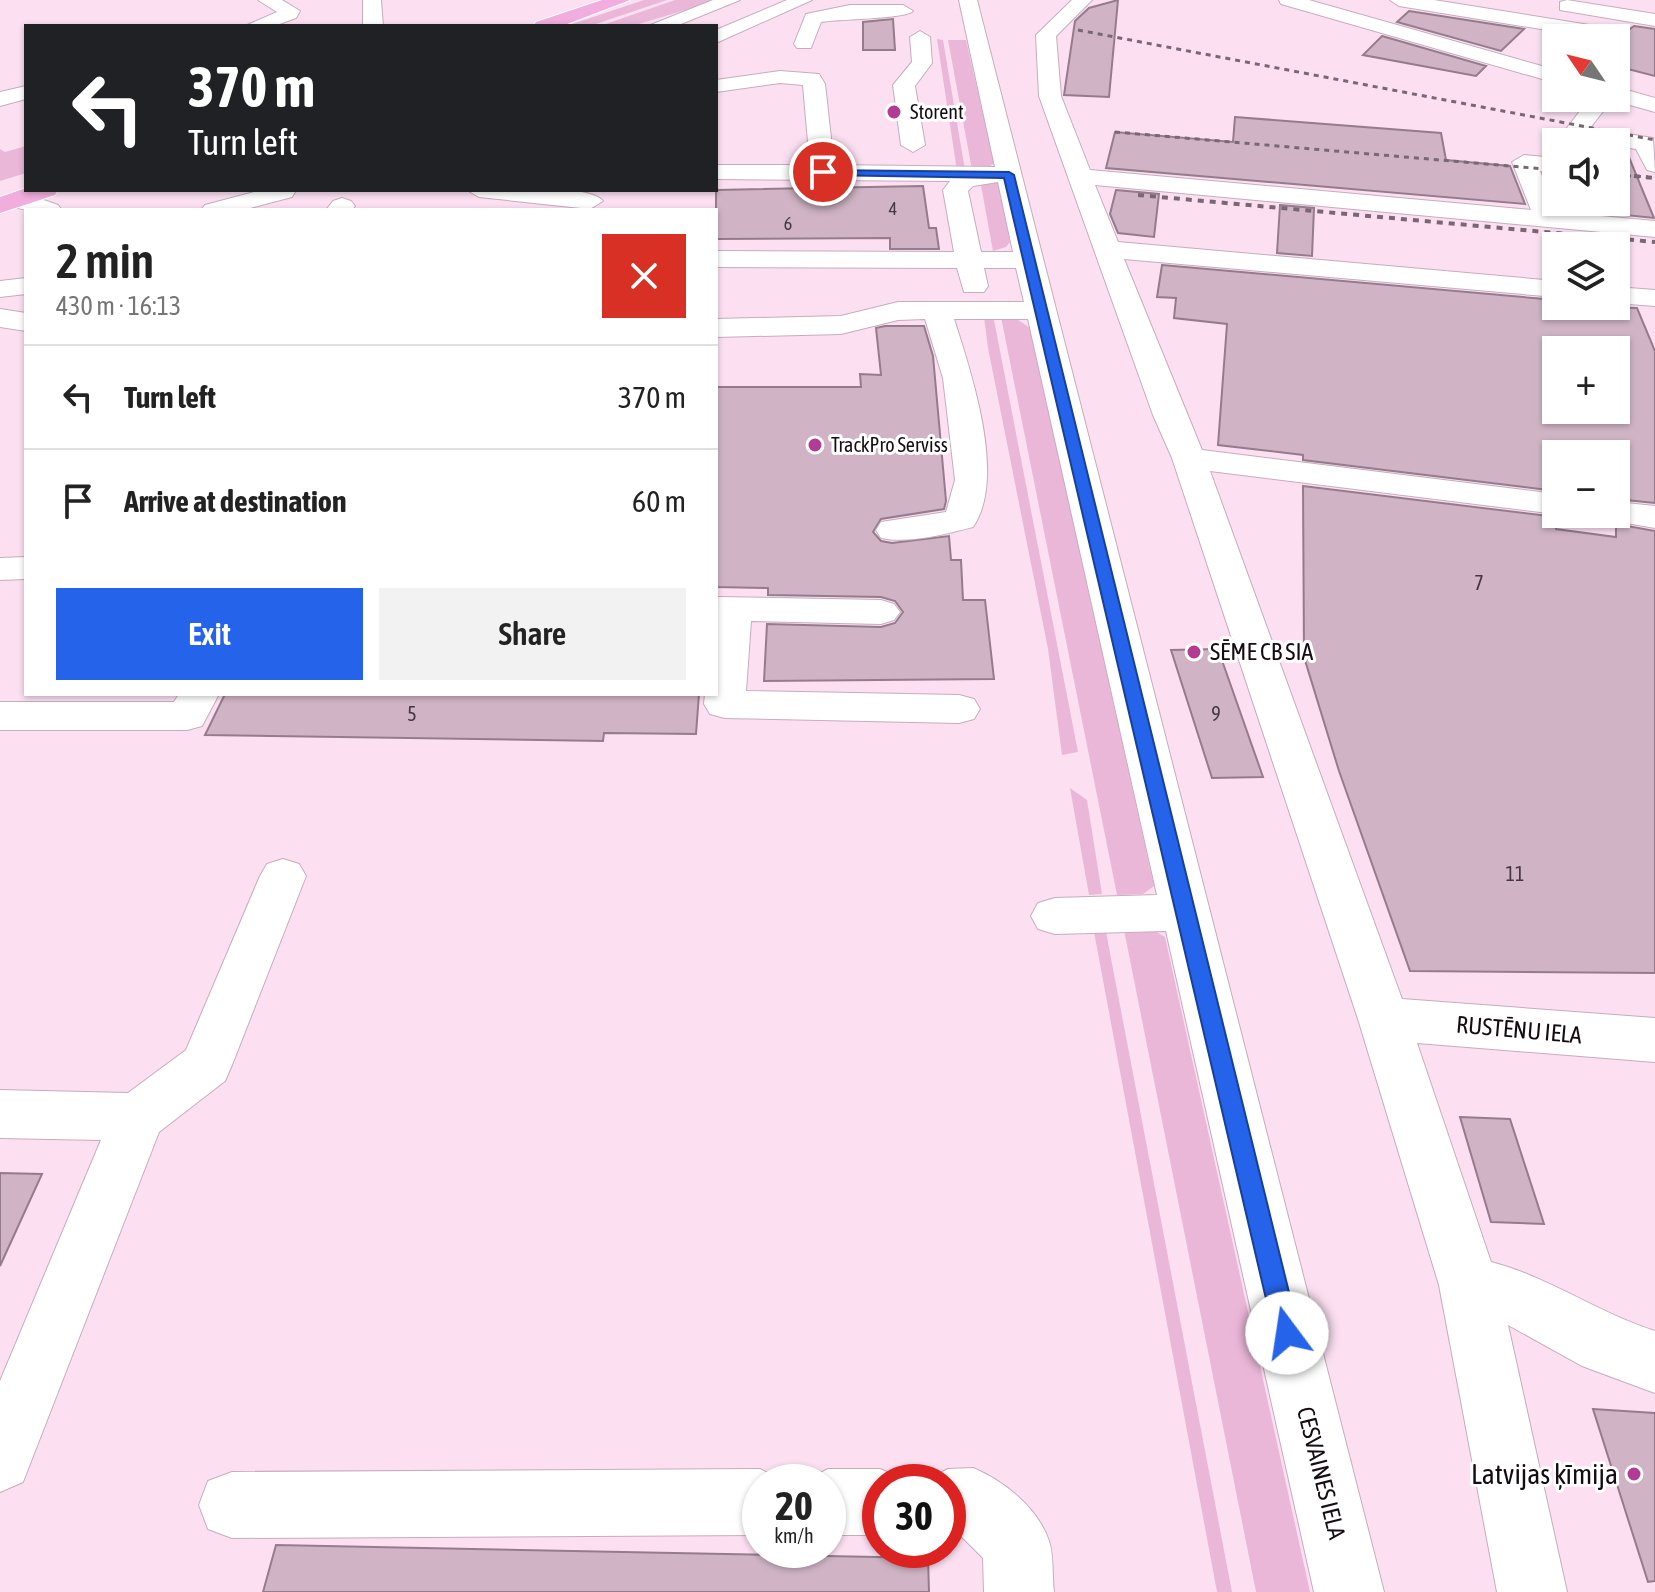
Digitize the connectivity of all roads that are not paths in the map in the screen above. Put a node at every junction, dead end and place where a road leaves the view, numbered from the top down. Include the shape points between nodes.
1 (267, 0) edge
2 (372, 0) edge
3 (621, 0) edge
4 (731, 0) edge
5 (803, 0) edge
6 (1083, 0) edge
7 (1288, 0) edge
8 (1399, 0) edge
9 (1543, 2) dead end
10 (903, 5) edge
11 (852, 6) edge
12 (1617, 14) junction
13 (1655, 20) edge
14 (261, 24) edge
15 (373, 24) edge
16 (550, 24) edge
17 (664, 24) edge
18 (1607, 24) edge
19 (1542, 26) edge
20 (952, 30) edge
21 (718, 36) edge
22 (804, 44) dead end
23 (1542, 73) edge
24 (718, 86) edge
25 (24, 93) edge
26 (1630, 98) edge
27 (0, 99) edge
28 (1655, 105) edge
29 (1591, 112) edge
30 (913, 145) dead end
31 (1542, 164) edge
32 (1655, 165) edge
33 (1630, 171) edge
34 (718, 172) edge
35 (823, 172) junction
36 (1655, 174) edge
37 (999, 175) junction
38 (1080, 176) junction
39 (40, 192) edge
40 (283, 192) edge
41 (501, 192) edge
42 (590, 200) edge
43 (9, 202) edge
44 (1542, 207) edge
45 (39, 208) edge
46 (222, 208) edge
47 (1546, 216) edge
48 (1547, 219) junction
49 (1655, 229) edge
50 (1106, 249) junction
51 (718, 259) edge
52 (961, 260) junction
53 (1028, 260) junction
54 (24, 286) edge
55 (1542, 288) edge
56 (0, 289) edge
57 (974, 291) dead end
58 (1630, 296) edge
59 (1655, 298) edge
60 (1042, 310) junction
61 (937, 311) junction
62 (0, 318) edge
63 (24, 322) edge
64 (718, 328) edge
65 (1189, 458) junction
66 (1542, 502) edge
67 (1630, 514) edge
68 (1655, 517) edge
69 (894, 530) dead end
70 (24, 568) edge
71 (0, 569) edge
72 (724, 609) edge
73 (881, 612) dead end
74 (198, 696) edge
75 (959, 709) dead end
76 (0, 716) edge
77 (283, 876) dead end
78 (1188, 912) junction
79 (1055, 916) dead end
80 (1384, 1019) junction
81 (1655, 1040) edge
82 (0, 1114) edge
83 (138, 1117) junction
84 (1469, 1285) junction
85 (1655, 1362) edge
86 (0, 1459) edge
87 (966, 1501) edge
88 (742, 1502) edge
89 (232, 1505) dead end
90 (1019, 1592) edge
91 (1349, 1592) edge
92 (1532, 1592) edge

1 - 14 street via 290,11
2 - 15 street
3 - 16 main road
4 - 17 street
5 - 21 street
6 - 38 street via 1046,35 1050,96
7 - 23 street
8 - 19 street
9 - 12 street
10 - 11 street
10 - 20 street
11 - 22 street via 813,18
12 - 13 street
12 - 18 street
20 - 30 street via 904,85
20 - 37 street, CESVAINES IELA
24 - 35 street via 780,77 811,79
25 - 27 street
26 - 28 street
29 - 32 street via 1574,133 1645,143
31 - 44 street via 1524,162
33 - 36 street
34 - 35 street
35 - 37 street
37 - 52 street via 964,181 955,190
37 - 53 street, CESVAINES IELA
38 - 48 street
38 - 50 street
39 - 43 main road
40 - 46 street
41 - 42 street
43 - 45 street
47 - 48 street
48 - 49 street
50 - 55 street
50 - 65 street
51 - 52 street via 876,260 891,265
52 - 53 street
52 - 57 street
53 - 60 street, CESVAINES IELA
54 - 56 street
58 - 59 street
60 - 61 street
60 - 78 street, CESVAINES IELA
61 - 64 street via 898,311 841,325
61 - 69 street via 958,378 972,480 961,520
62 - 63 street
65 - 66 street
65 - 80 street
67 - 68 street
70 - 71 street
72 - 73 street
72 - 75 street via 725,704
74 - 76 street via 187,716
77 - 83 street via 206,1065
78 - 79 street
78 - 91 street, CESVAINES IELA
80 - 81 street, RUSTĒNU IELA
80 - 84 street
82 - 83 street
83 - 86 street
84 - 85 street via 1515,1297 1604,1345
84 - 92 street
87 - 90 street via 973,1501 1016,1544
88 - 89 street

